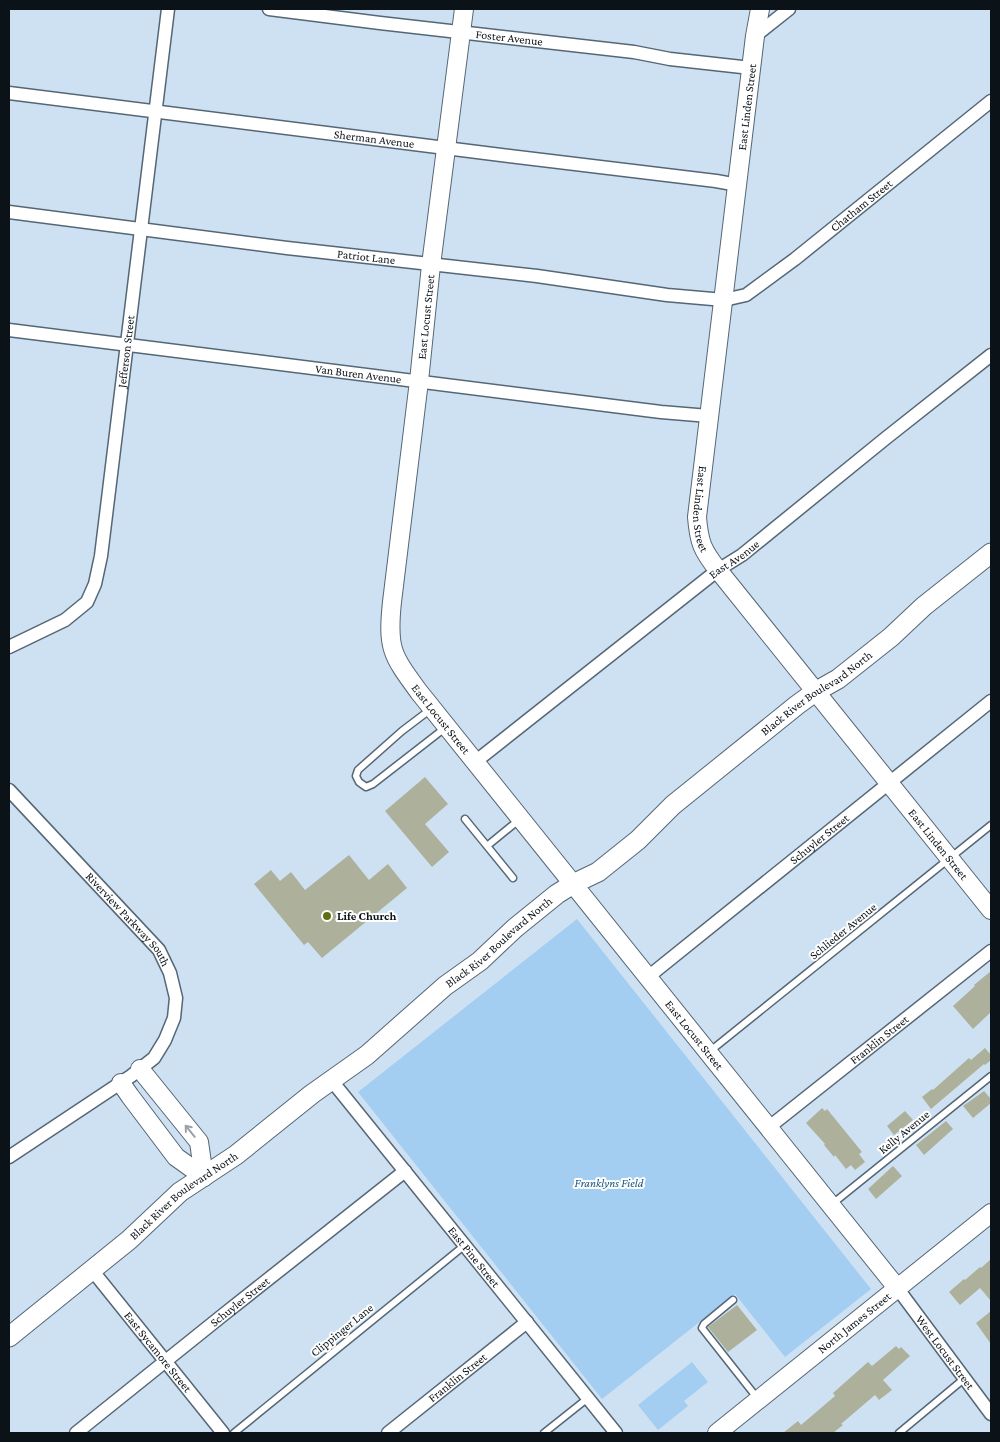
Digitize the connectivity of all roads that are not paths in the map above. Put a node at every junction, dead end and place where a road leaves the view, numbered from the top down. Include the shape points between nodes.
1 (168, 9) edge
2 (269, 9) edge
3 (464, 9) edge
4 (760, 9) edge
5 (789, 9) edge
6 (461, 31) junction
7 (755, 36) junction
8 (752, 68) junction
9 (9, 93) edge
10 (991, 101) edge
11 (155, 112) junction
12 (446, 148) junction
13 (738, 185) junction
14 (9, 212) edge
15 (141, 229) junction
16 (431, 264) junction
17 (724, 300) junction
18 (9, 330) edge
19 (127, 346) junction
20 (991, 356) edge
21 (419, 381) junction
22 (709, 416) junction
23 (991, 553) edge
24 (718, 570) junction
25 (9, 647) edge
26 (815, 692) junction
27 (991, 701) edge
28 (432, 708) junction
29 (446, 726) junction
30 (476, 762) junction
31 (888, 783) junction
32 (9, 790) edge
33 (521, 818) junction
34 (465, 819) dead end
35 (991, 825) edge
36 (487, 846) junction
37 (950, 859) junction
38 (513, 878) dead end
39 (574, 884) junction
40 (991, 910) edge
41 (991, 951) edge
42 (648, 977) junction
43 (708, 1053) junction
44 (140, 1069) junction
45 (991, 1076) edge
46 (332, 1081) junction
47 (121, 1083) junction
48 (768, 1128) junction
49 (9, 1157) edge
50 (405, 1171) junction
51 (204, 1177) junction
52 (830, 1206) junction
53 (991, 1213) edge
54 (465, 1245) junction
55 (92, 1270) junction
56 (898, 1290) junction
57 (733, 1300) dead end
58 (527, 1322) junction
59 (9, 1337) edge
60 (166, 1362) junction
61 (965, 1378) junction
62 (588, 1398) junction
63 (759, 1400) junction
64 (989, 1407) edge
65 (76, 1433) edge
66 (223, 1433) edge
67 (234, 1433) edge
68 (388, 1433) edge
69 (544, 1433) edge
70 (616, 1433) edge
71 (717, 1433) edge
72 (899, 1433) edge

1 - 11 street, Jefferson Street
2 - 6 street, Foster Avenue
3 - 6 street, East Locust Street
4 - 7 street, East Linden Street
5 - 7 street
6 - 8 street, Foster Avenue
6 - 12 street, East Locust Street
7 - 8 street, East Linden Street
8 - 13 street, East Linden Street
9 - 11 street, Sherman Avenue
10 - 17 street, Chatham Street via 795,260 746,295
11 - 12 street, Sherman Avenue
11 - 15 street, Jefferson Street
12 - 13 street, Sherman Avenue
12 - 16 street, East Locust Street
13 - 17 street, East Linden Street
14 - 15 street, Patriot Lane
15 - 16 street, Patriot Lane
15 - 19 street, Jefferson Street
16 - 17 street, Patriot Lane
16 - 21 street, East Locust Street
17 - 22 street, East Linden Street
18 - 19 street, Van Buren Avenue
19 - 21 street, Van Buren Avenue
19 - 25 street, Jefferson Street via 101,556 88,602 66,620
20 - 24 street, East Avenue via 742,555
21 - 22 street, Van Buren Avenue
21 - 28 street, East Locust Street via 389,627 399,664
22 - 24 street, East Linden Street via 697,517 699,537 706,555
23 - 26 main road, Black River Boulevard North via 838,679
24 - 26 street, East Linden Street
24 - 30 street, East Avenue
26 - 31 street, East Linden Street
26 - 39 main road, Black River Boulevard North via 673,805 638,840 598,872
27 - 31 street, Schuyler Street
28 - 29 street, East Locust Street
28 - 29 lane via 358,770 359,782 366,787 373,784
29 - 30 street, East Locust Street
30 - 33 street, East Locust Street
31 - 37 street, East Linden Street
31 - 42 street, Schuyler Street
32 - 44 street, Riverview Parkway South via 164,959 176,998 174,1018 154,1058
33 - 36 lane
33 - 39 street, East Locust Street
34 - 36 lane
35 - 37 lane, Schlieder Avenue
36 - 38 lane
37 - 40 street, East Linden Street
37 - 43 lane, Schlieder Avenue
39 - 42 street, East Locust Street
39 - 46 main road, Black River Boulevard North via 556,894
41 - 48 street, Franklin Street
42 - 43 street, East Locust Street
43 - 48 street, East Locust Street
44 - 47 street, Riverview Parkway South
51 -> 44 street via 199,1142
45 - 52 lane, Kelly Avenue
46 - 50 street, East Pine Street
46 - 51 main road, Black River Boulevard North
47 - 49 street, Riverview Parkway South
47 - 51 street via 176,1157
48 - 52 street, East Locust Street
50 - 54 street, East Pine Street
50 - 60 street, Schuyler Street
51 - 55 main road, Black River Boulevard North via 180,1192
52 - 56 street, East Locust Street
53 - 56 street, North James Street
54 - 58 street, East Pine Street
54 - 67 lane, Clippinger Lane
55 - 59 main road, Black River Boulevard North
55 - 60 street, East Sycamore Street
56 - 61 street, West Locust Street
56 - 63 street, North James Street
57 - 63 lane via 702,1328
58 - 62 street, East Pine Street
58 - 68 street, Franklin Street
60 - 65 street, Schuyler Street
60 - 66 street, East Sycamore Street
61 - 64 street, West Locust Street
61 - 72 lane
62 - 69 lane
62 - 70 street, East Pine Street
63 - 71 street, North James Street

